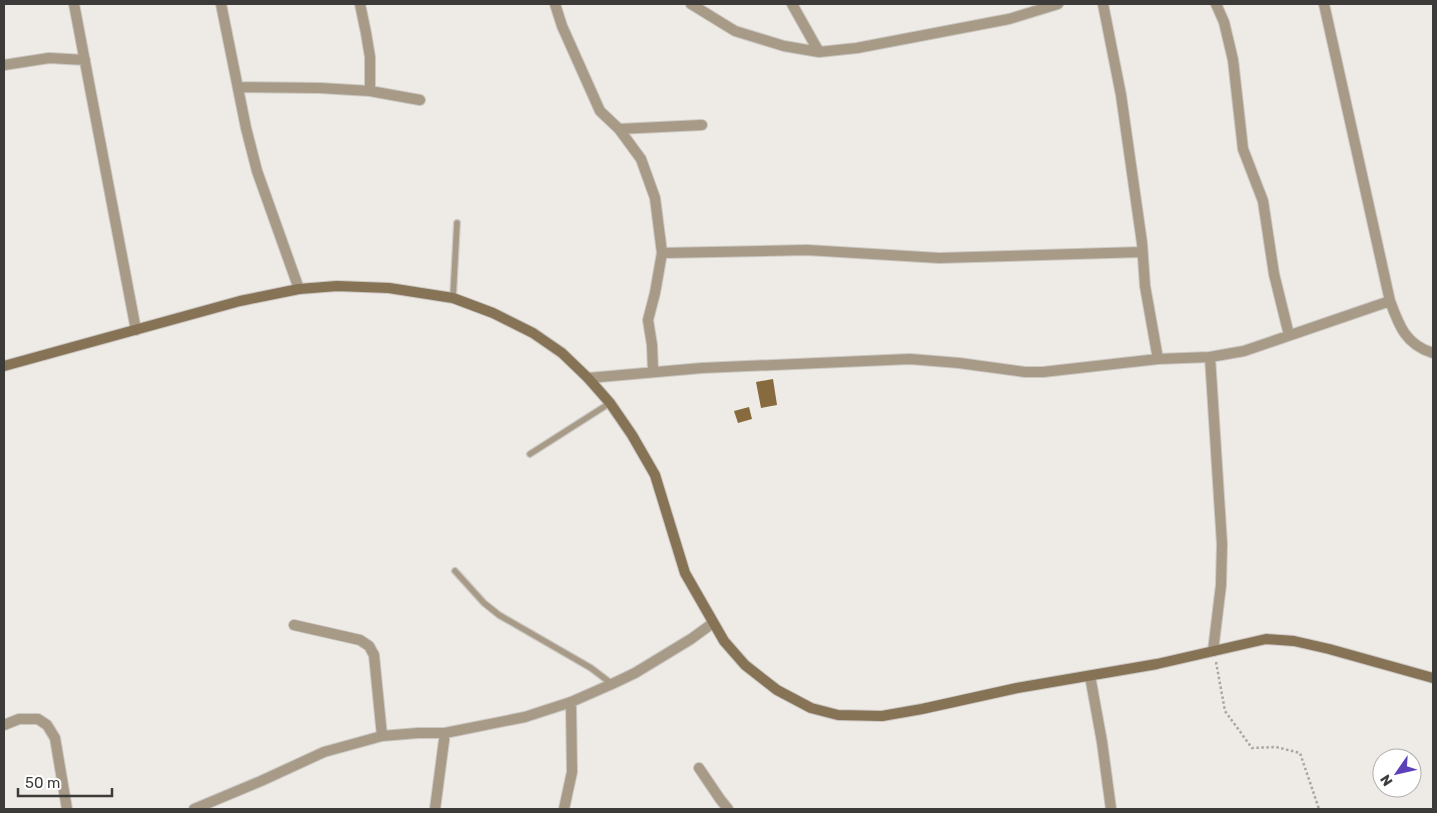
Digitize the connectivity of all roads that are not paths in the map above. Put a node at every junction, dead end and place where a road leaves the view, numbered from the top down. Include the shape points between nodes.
1 (74, 4) edge
2 (221, 4) edge
3 (360, 4) edge
4 (555, 4) edge
5 (691, 4) edge
6 (792, 4) edge
7 (1058, 4) edge
8 (1103, 4) edge
9 (1216, 4) edge
10 (1324, 4) edge
11 (819, 52) junction
12 (85, 60) junction
13 (4, 65) edge
14 (239, 87) junction
15 (370, 91) junction
16 (420, 100) dead end
17 (702, 125) dead end
18 (619, 129) junction
19 (457, 223) dead end
20 (1142, 252) junction
21 (662, 253) junction
22 (299, 289) junction
23 (453, 298) junction
24 (1390, 301) junction
25 (136, 330) junction
26 (1289, 335) junction
27 (1433, 353) edge
28 (1210, 357) junction
29 (1158, 359) junction
30 (4, 366) edge
31 (653, 371) junction
32 (588, 378) junction
33 (610, 403) junction
34 (530, 454) dead end
35 (455, 571) dead end
36 (713, 624) junction
37 (294, 625) dead end
38 (1213, 651) junction
39 (1090, 676) junction
40 (1433, 678) edge
41 (612, 684) junction
42 (571, 702) junction
43 (4, 725) edge
44 (445, 733) junction
45 (382, 736) junction
46 (699, 768) dead end
47 (67, 809) edge
48 (194, 809) edge
49 (435, 809) edge
50 (564, 809) edge
51 (728, 809) edge
52 (1111, 809) edge

1 - 12 street
2 - 14 street
3 - 15 street via 370,57
4 - 18 street via 600,111
5 - 11 street via 735,30 784,46
6 - 11 street
7 - 11 street via 1009,19 857,48
8 - 20 street via 1121,95
9 - 26 street via 1233,60 1243,149 1263,201 1274,274
10 - 24 street
12 - 13 street via 49,58
12 - 25 street
14 - 15 street
14 - 22 street via 257,171
15 - 16 street
17 - 18 street
18 - 21 street via 641,159 655,198
19 - 23 lane
20 - 21 street via 939,258 807,250
20 - 29 street
21 - 31 street via 648,320
22 - 23 main road via 337,286 389,288
22 - 25 main road via 240,301
23 - 32 main road via 532,333 562,353
24 - 26 street
24 - 27 street via 1404,333 1422,350
25 - 30 main road
26 - 28 street via 1244,351
28 - 29 street
28 - 38 street via 1222,544
29 - 31 street via 1043,372 910,359
31 - 32 street
32 - 33 main road
33 - 34 lane
33 - 36 main road via 655,474 685,573
35 - 41 lane via 499,615 591,668
36 - 39 main road via 745,665 777,690 811,708 838,716 882,716
36 - 41 street
37 - 45 street via 360,640 369,646 374,655
38 - 39 main road
38 - 40 main road via 1266,639 1294,641
39 - 52 street
41 - 42 street
42 - 44 street via 525,717
42 - 50 street via 572,772
43 - 47 street via 19,719 38,719 47,726 55,738
44 - 45 street
44 - 49 street
45 - 48 street via 324,752
46 - 51 street

